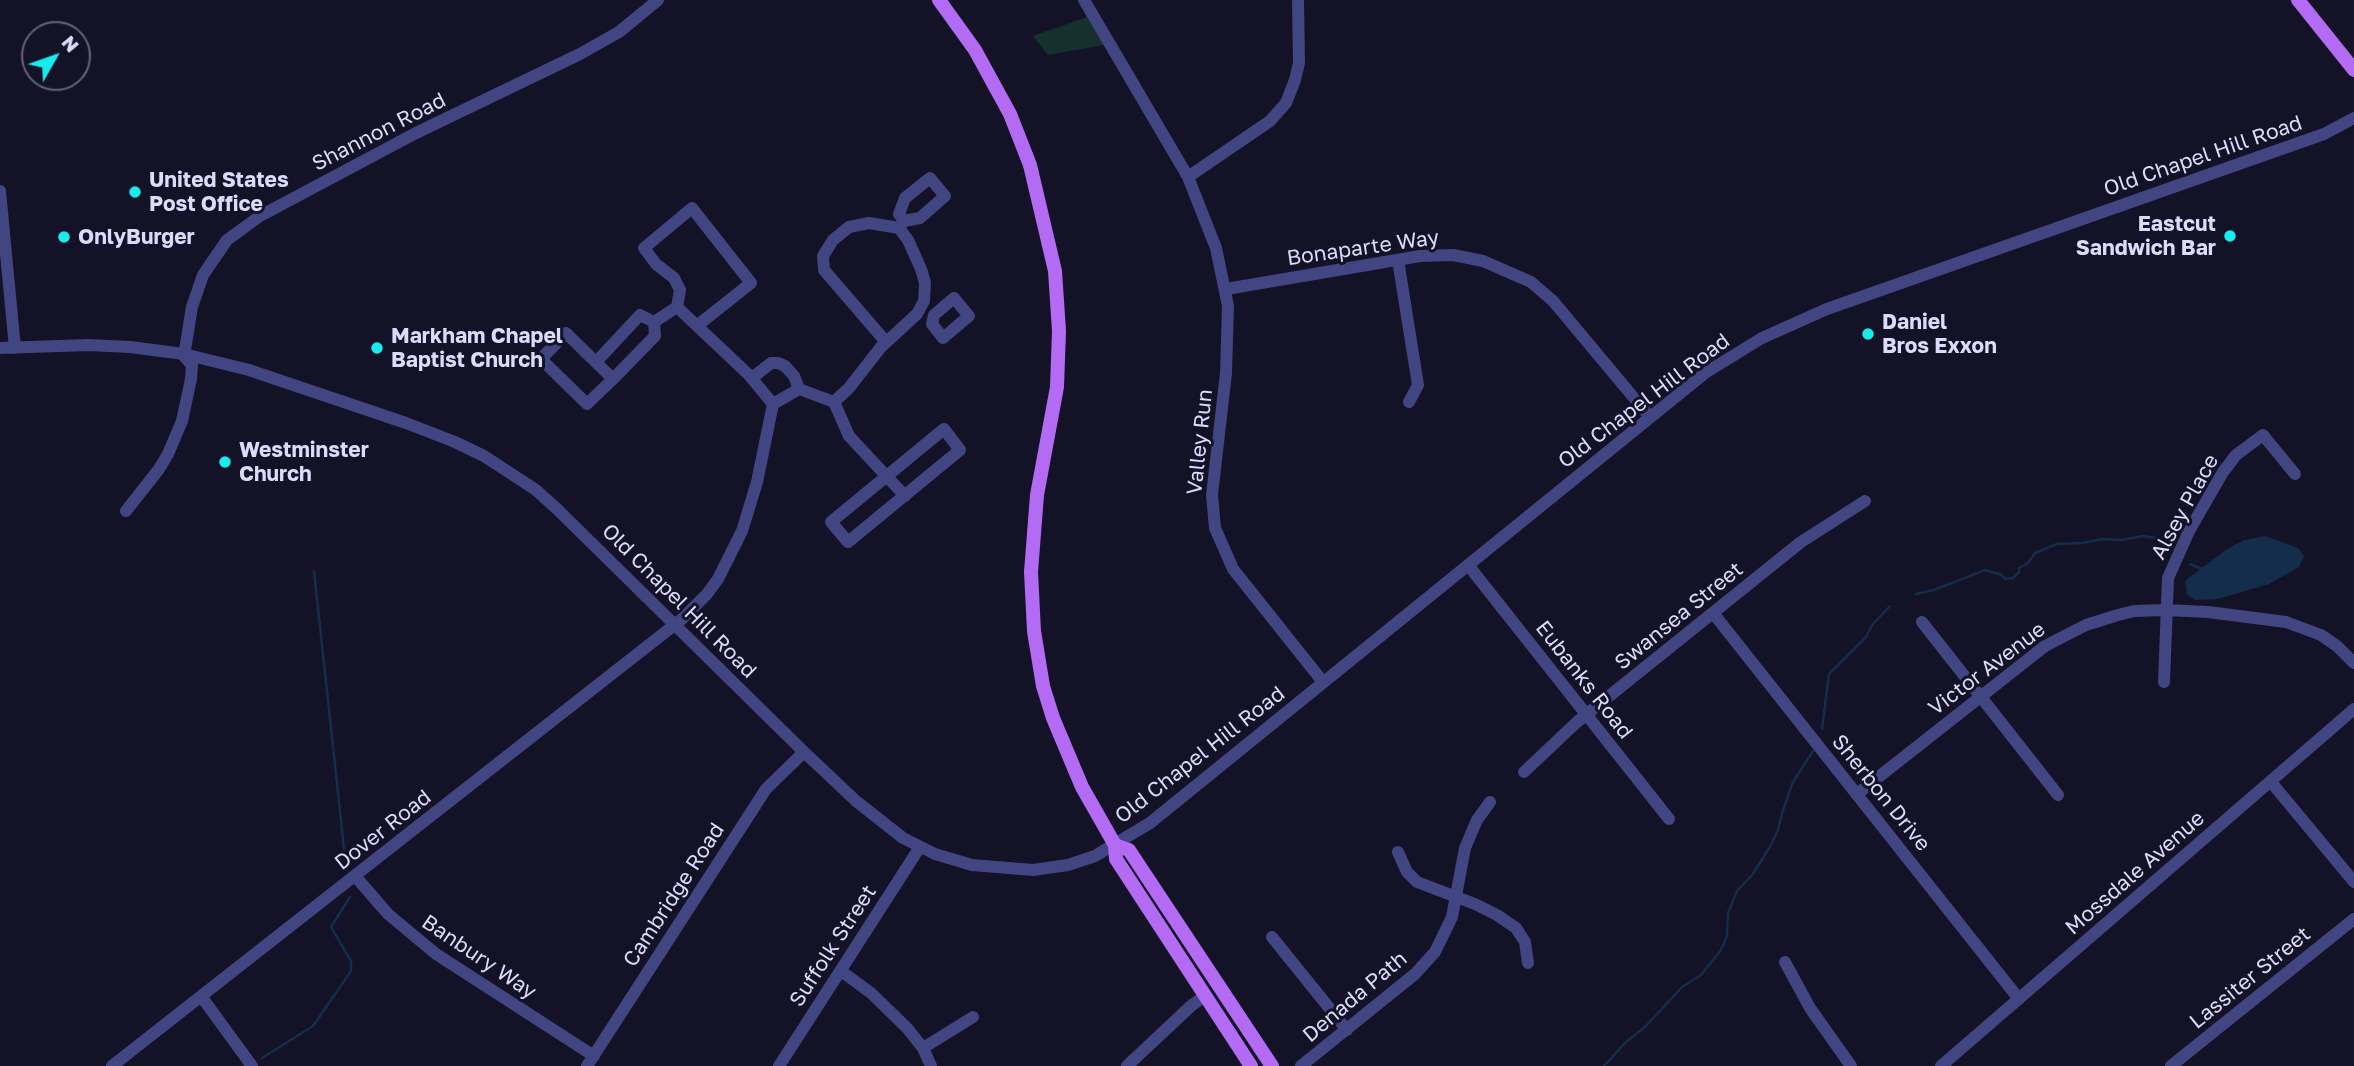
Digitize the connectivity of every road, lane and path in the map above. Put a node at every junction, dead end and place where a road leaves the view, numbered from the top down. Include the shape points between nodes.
1 (658, 0) edge
2 (939, 0) edge
3 (1084, 0) edge
4 (1298, 0) edge
5 (2298, 0) edge
6 (2354, 70) edge
7 (2354, 118) edge
8 (1188, 177) junction
9 (0, 191) edge
10 (1398, 260) junction
11 (1226, 289) junction
12 (677, 307) junction
13 (921, 308) junction
14 (934, 315) dead end
15 (654, 321) junction
16 (698, 325) junction
17 (886, 342) junction
18 (0, 348) edge
19 (15, 348) junction
20 (184, 354) junction
21 (596, 362) junction
22 (752, 378) junction
23 (613, 379) junction
24 (799, 389) junction
25 (834, 402) junction
26 (1409, 402) dead end
27 (773, 404) junction
28 (1650, 416) junction
29 (2295, 474) dead end
30 (888, 476) junction
31 (905, 496) junction
32 (1865, 501) dead end
33 (126, 511) dead end
34 (1468, 565) junction
35 (2166, 610) junction
36 (1713, 612) junction
37 (1922, 622) dead end
38 (676, 625) junction
39 (2354, 663) edge
40 (1323, 682) junction
41 (2164, 682) dead end
42 (1982, 697) junction
43 (2354, 709) edge
44 (1587, 714) junction
45 (804, 752) junction
46 (1524, 772) dead end
47 (2271, 782) junction
48 (1857, 794) junction
49 (2058, 795) dead end
50 (1490, 802) dead end
51 (1670, 819) dead end
52 (1115, 845) junction
53 (920, 847) junction
54 (1398, 852) dead end
55 (355, 876) junction
56 (2354, 882) edge
57 (1457, 897) junction
58 (2354, 919) edge
59 (1272, 937) dead end
60 (1785, 962) dead end
61 (1528, 963) dead end
62 (841, 971) junction
63 (201, 996) junction
64 (1205, 996) junction
65 (2019, 999) junction
66 (973, 1017) dead end
67 (1347, 1030) junction
68 (923, 1048) junction
69 (591, 1061) edge
70 (112, 1066) edge
71 (252, 1066) edge
72 (779, 1066) edge
73 (931, 1066) edge
74 (1127, 1066) edge
75 (1251, 1066) edge
76 (1272, 1066) edge
77 (1301, 1066) edge
78 (1851, 1066) edge
79 (1941, 1066) edge
80 (2171, 1066) edge

1 - 20 street, Shannon Road via 619,32 580,54 423,129 241,228 216,253 203,275
2 - 52 main road via 975,50 1010,114 1030,166 1048,236 1059,331 1057,387 1032,540 1034,631 1053,718 1082,787
3 - 8 street, Valley Run
4 - 8 street via 1299,63 1286,103 1270,121
5 - 6 main road
7 - 28 street, Old Chapel Hill Road via 2324,134 1796,321 1725,360
8 - 11 street, Valley Run via 1216,248
9 - 19 street
10 - 11 street, Bonaparte Way
10 - 26 street via 1418,385
10 - 28 street, Bonaparte Way via 1453,255 1492,264 1531,282 1571,320
11 - 40 street, Valley Run via 1229,328 1212,495 1215,528 1233,569
12 - 15 street
12 - 16 street
12 - 16 street via 678,284 644,248 692,208 751,283
13 - 14 street
13 - 17 street
13 - 17 street via 925,293 921,269 901,225 849,227 833,240 823,256 824,270
15 - 21 street via 640,316
15 - 23 street via 655,336
16 - 22 street
17 - 25 street
18 - 19 street, Old Chapel Hill Road
19 - 20 street, Old Chapel Hill Road via 109,346
20 - 33 street, Shannon Road via 192,365 182,421 164,461
20 - 38 street, Old Chapel Hill Road via 249,370 396,420 484,456 536,490
21 - 23 street
21 - 23 street via 566,333 541,359 587,404
22 - 24 street via 778,363 794,376
22 - 27 street
24 - 25 street
24 - 27 street
25 - 30 street via 849,436
27 - 38 street, Dover Road via 749,512 734,549 706,594
28 - 34 street, Old Chapel Hill Road
29 - 35 street, Alsey Place via 2266,430 2229,464 2189,531 2168,578
30 - 31 street
30 - 31 street via 944,429 960,450
30 - 31 street via 831,522 848,542
32 - 36 street, Swansea Street via 1815,531
34 - 40 street, Old Chapel Hill Road
34 - 44 street, Eubanks Road
35 - 39 street, Victor Avenue via 2286,622 2321,635
35 - 41 street, Alsey Place
35 - 42 street, Victor Avenue via 2118,615 2059,637
36 - 44 street, Swansea Street
36 - 48 street, Sherbon Drive
37 - 42 street
38 - 45 street, Old Chapel Hill Road
38 - 55 street, Dover Road
40 - 52 street, Old Chapel Hill Road via 1150,823
42 - 48 street, Victor Avenue
42 - 49 street
43 - 47 street, Mossdale Avenue
44 - 46 street, Swansea Street
44 - 51 street, Eubanks Road
45 - 53 street, Old Chapel Hill Road via 856,801
45 - 69 street, Cambridge Road via 766,789
47 - 56 street
47 - 65 street, Mossdale Avenue
48 - 65 street, Sherbon Drive
50 - 57 street, Denada Path via 1465,848
52 - 53 street, Old Chapel Hill Road via 1068,864 1023,870 972,866
52 - 64 main road via 1116,859
52 - 76 main road via 1129,850
53 - 62 street, Suffolk Street
54 - 57 street via 1417,882
55 - 63 street, Dover Road
55 - 69 street, Banbury Way via 388,914 428,948
57 - 61 street via 1516,928 1525,942
57 - 67 street, Denada Path via 1447,930 1425,964
58 - 80 street, Lassiter Street
59 - 67 street
60 - 78 street via 1810,1008
62 - 68 street via 890,1010
62 - 72 street, Suffolk Street
63 - 70 street, Dover Road
63 - 71 street
64 - 74 street
64 - 75 main road
65 - 79 street, Mossdale Avenue
66 - 68 street
67 - 77 street, Denada Path
68 - 73 street

